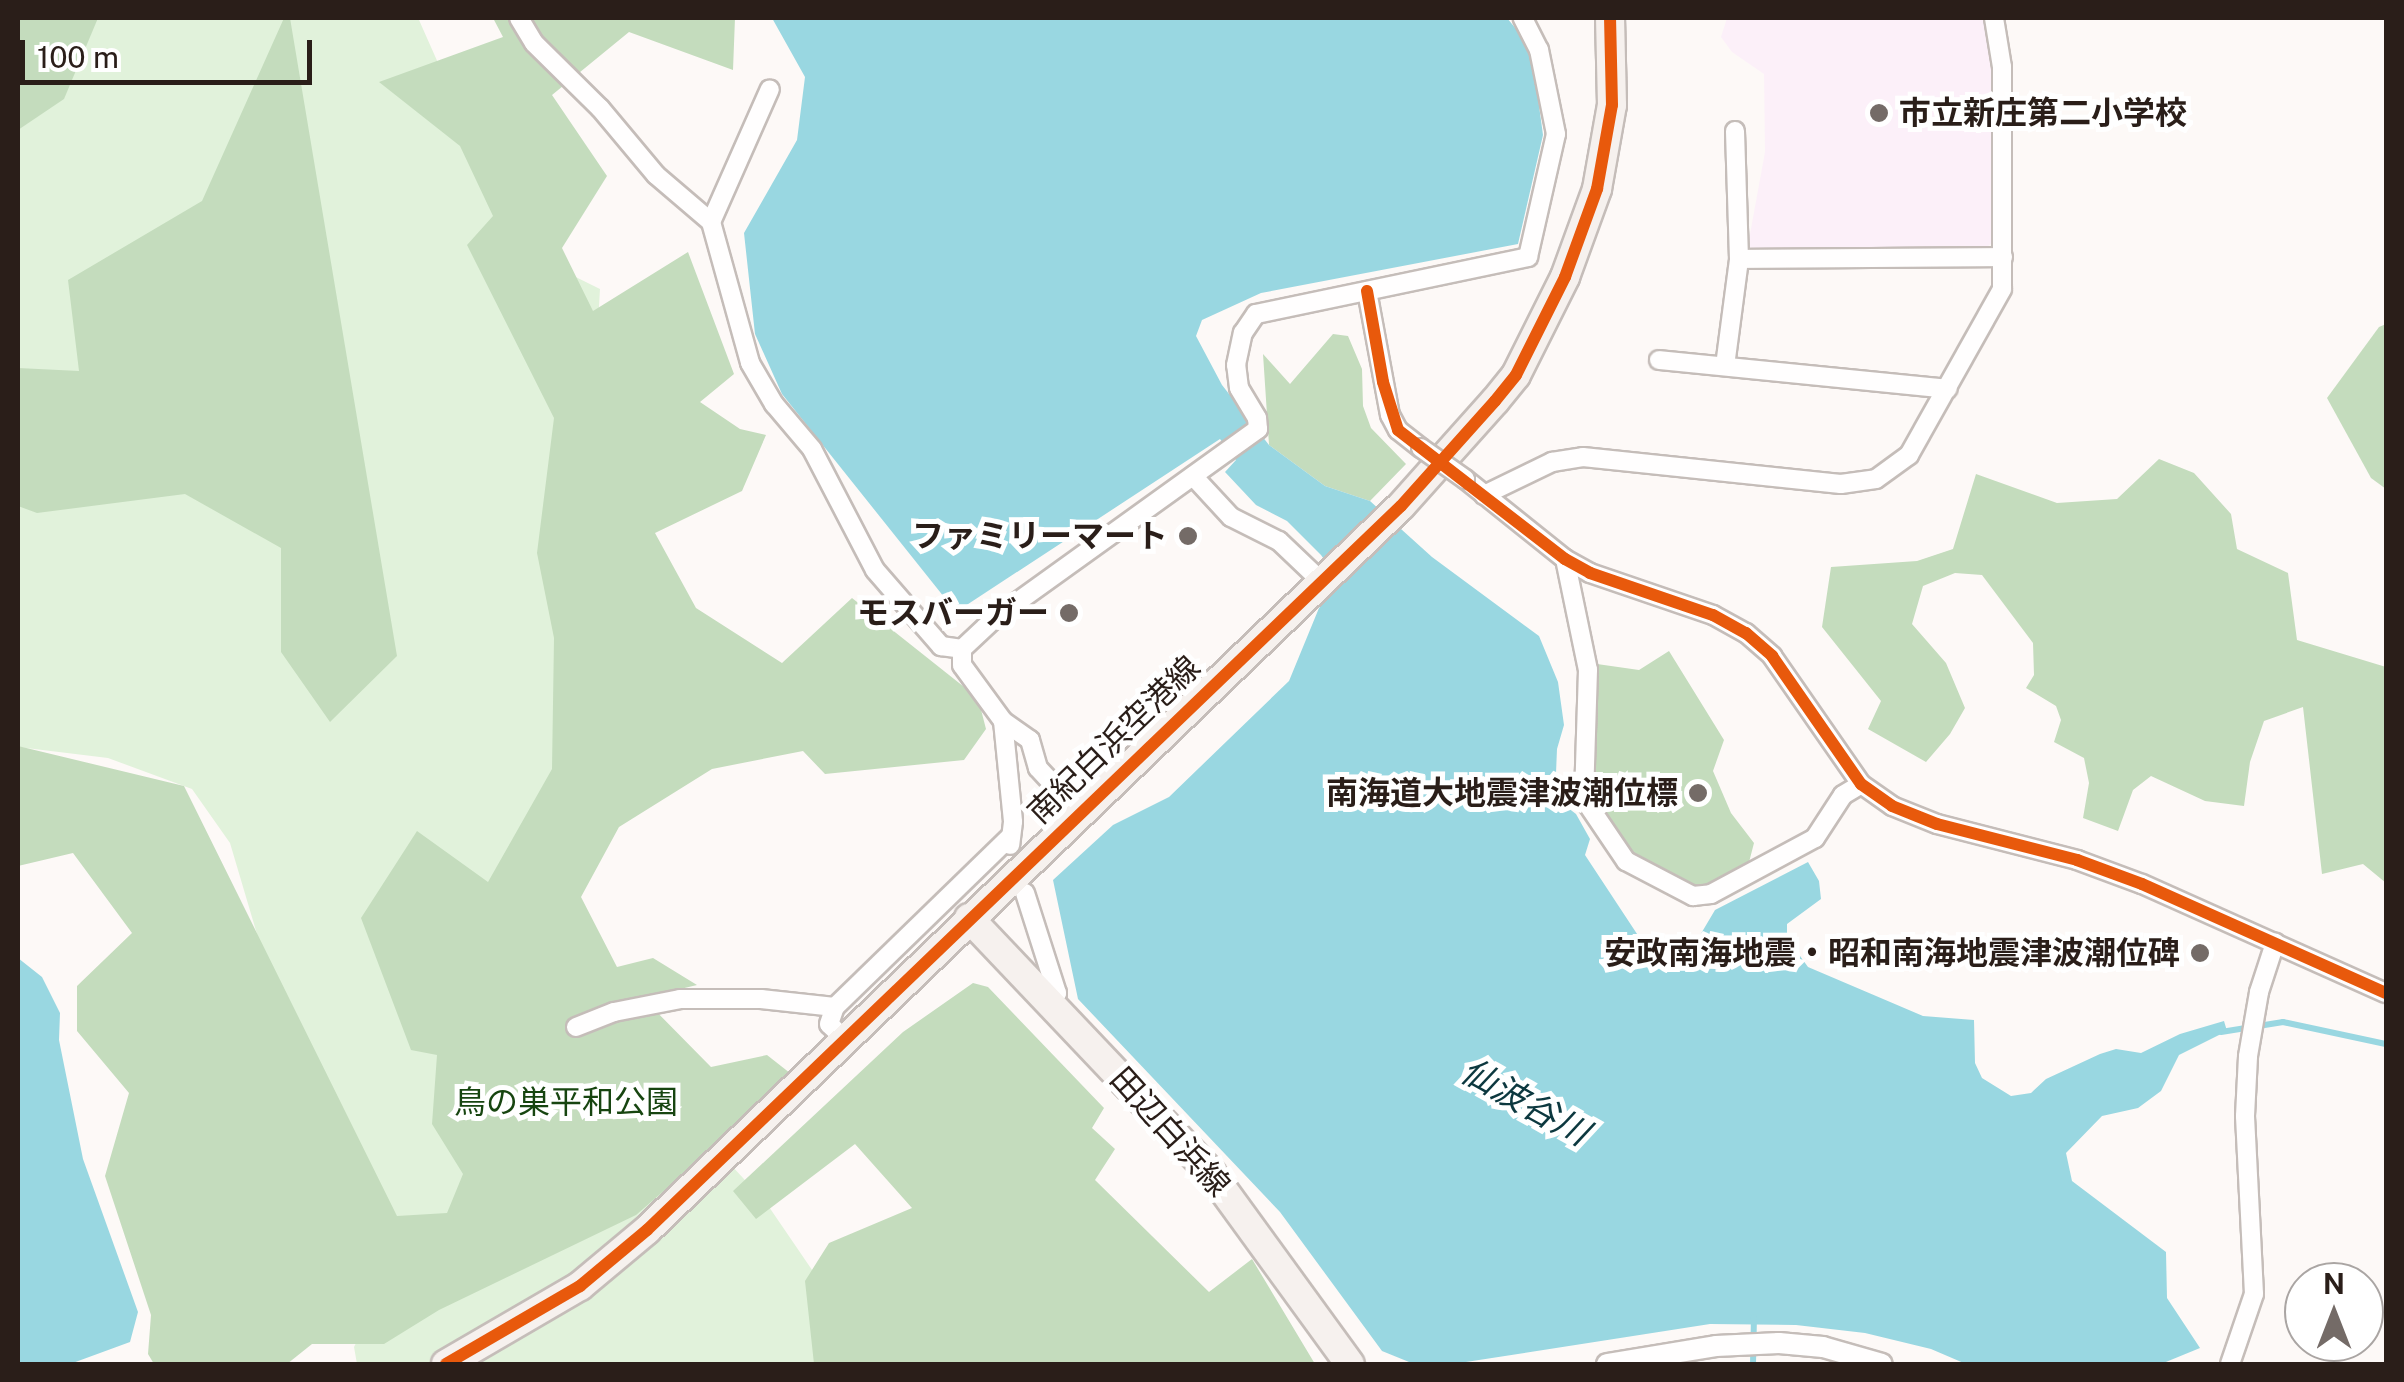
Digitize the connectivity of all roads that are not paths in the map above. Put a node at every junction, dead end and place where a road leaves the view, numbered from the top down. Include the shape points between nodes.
1 (519, 18) edge
2 (1522, 18) edge
3 (1610, 18) edge
4 (1994, 18) edge
5 (770, 89) dead end
6 (1735, 131) dead end
7 (711, 222) junction
8 (2003, 257) junction
9 (1739, 259) junction
10 (1368, 292) junction
11 (1659, 360) dead end
12 (1725, 366) junction
13 (1948, 389) junction
14 (1193, 476) junction
15 (1484, 496) junction
16 (1564, 559) junction
17 (1324, 578) junction
18 (962, 649) junction
19 (1003, 721) junction
20 (1861, 784) junction
21 (1078, 811) junction
22 (1026, 892) dead end
23 (969, 918) junction
24 (2276, 943) junction
25 (2386, 993) edge
26 (1050, 1002) junction
27 (835, 1007) junction
28 (576, 1028) dead end
29 (846, 1040) junction
30 (1663, 1360) edge
31 (446, 1364) edge
32 (1350, 1364) edge
33 (1607, 1364) edge
34 (1882, 1364) edge
35 (2230, 1364) edge

1 - 7 street via 656,176
2 - 10 street via 1538,50 1556,134 1528,257
3 - 17 main road, 南紀白浜空港線 via 1612,105 1605,158 1565,277 1508,385 1400,506
4 - 8 street via 2002,66
5 - 7 street
6 - 9 street
7 - 18 street via 750,363 774,404 812,449 875,570 941,646
8 - 9 street
8 - 13 street via 2002,290
9 - 12 street
10 - 14 street via 1267,308 1250,321 1237,378 1258,429
10 - 15 street, bridge via 1398,430
11 - 12 street
12 - 13 street
13 - 15 street via 1909,455 1876,479 1841,484 1583,458 1552,462
14 - 17 street via 1230,517 1278,541
14 - 18 street via 995,618
15 - 16 street
16 - 20 street via 1746,632 1772,656
16 - 20 street via 1588,670 1584,799 1626,861 1692,896 1711,894 1815,838 1843,795
17 - 21 main road, 南紀白浜空港線
18 - 19 street via 962,666
19 - 21 street via 1030,740 1038,768
19 - 27 street via 1014,822 1010,843
20 - 24 street via 1922,818 2077,860
21 - 23 main road, 南紀白浜空港線
22 - 26 street via 1057,993
23 - 26 main road, 田辺白浜線
23 - 29 main road, 南紀白浜空港線
24 - 25 street
24 - 35 street via 2248,1056 2255,1281
26 - 32 main road, 田辺白浜線 via 1211,1173
27 - 28 street via 760,998 680,999 614,1012
27 - 29 street via 828,1024
29 - 31 main road, 南紀白浜空港線 via 580,1286
30 - 33 street
30 - 34 street via 1716,1346 1780,1343

